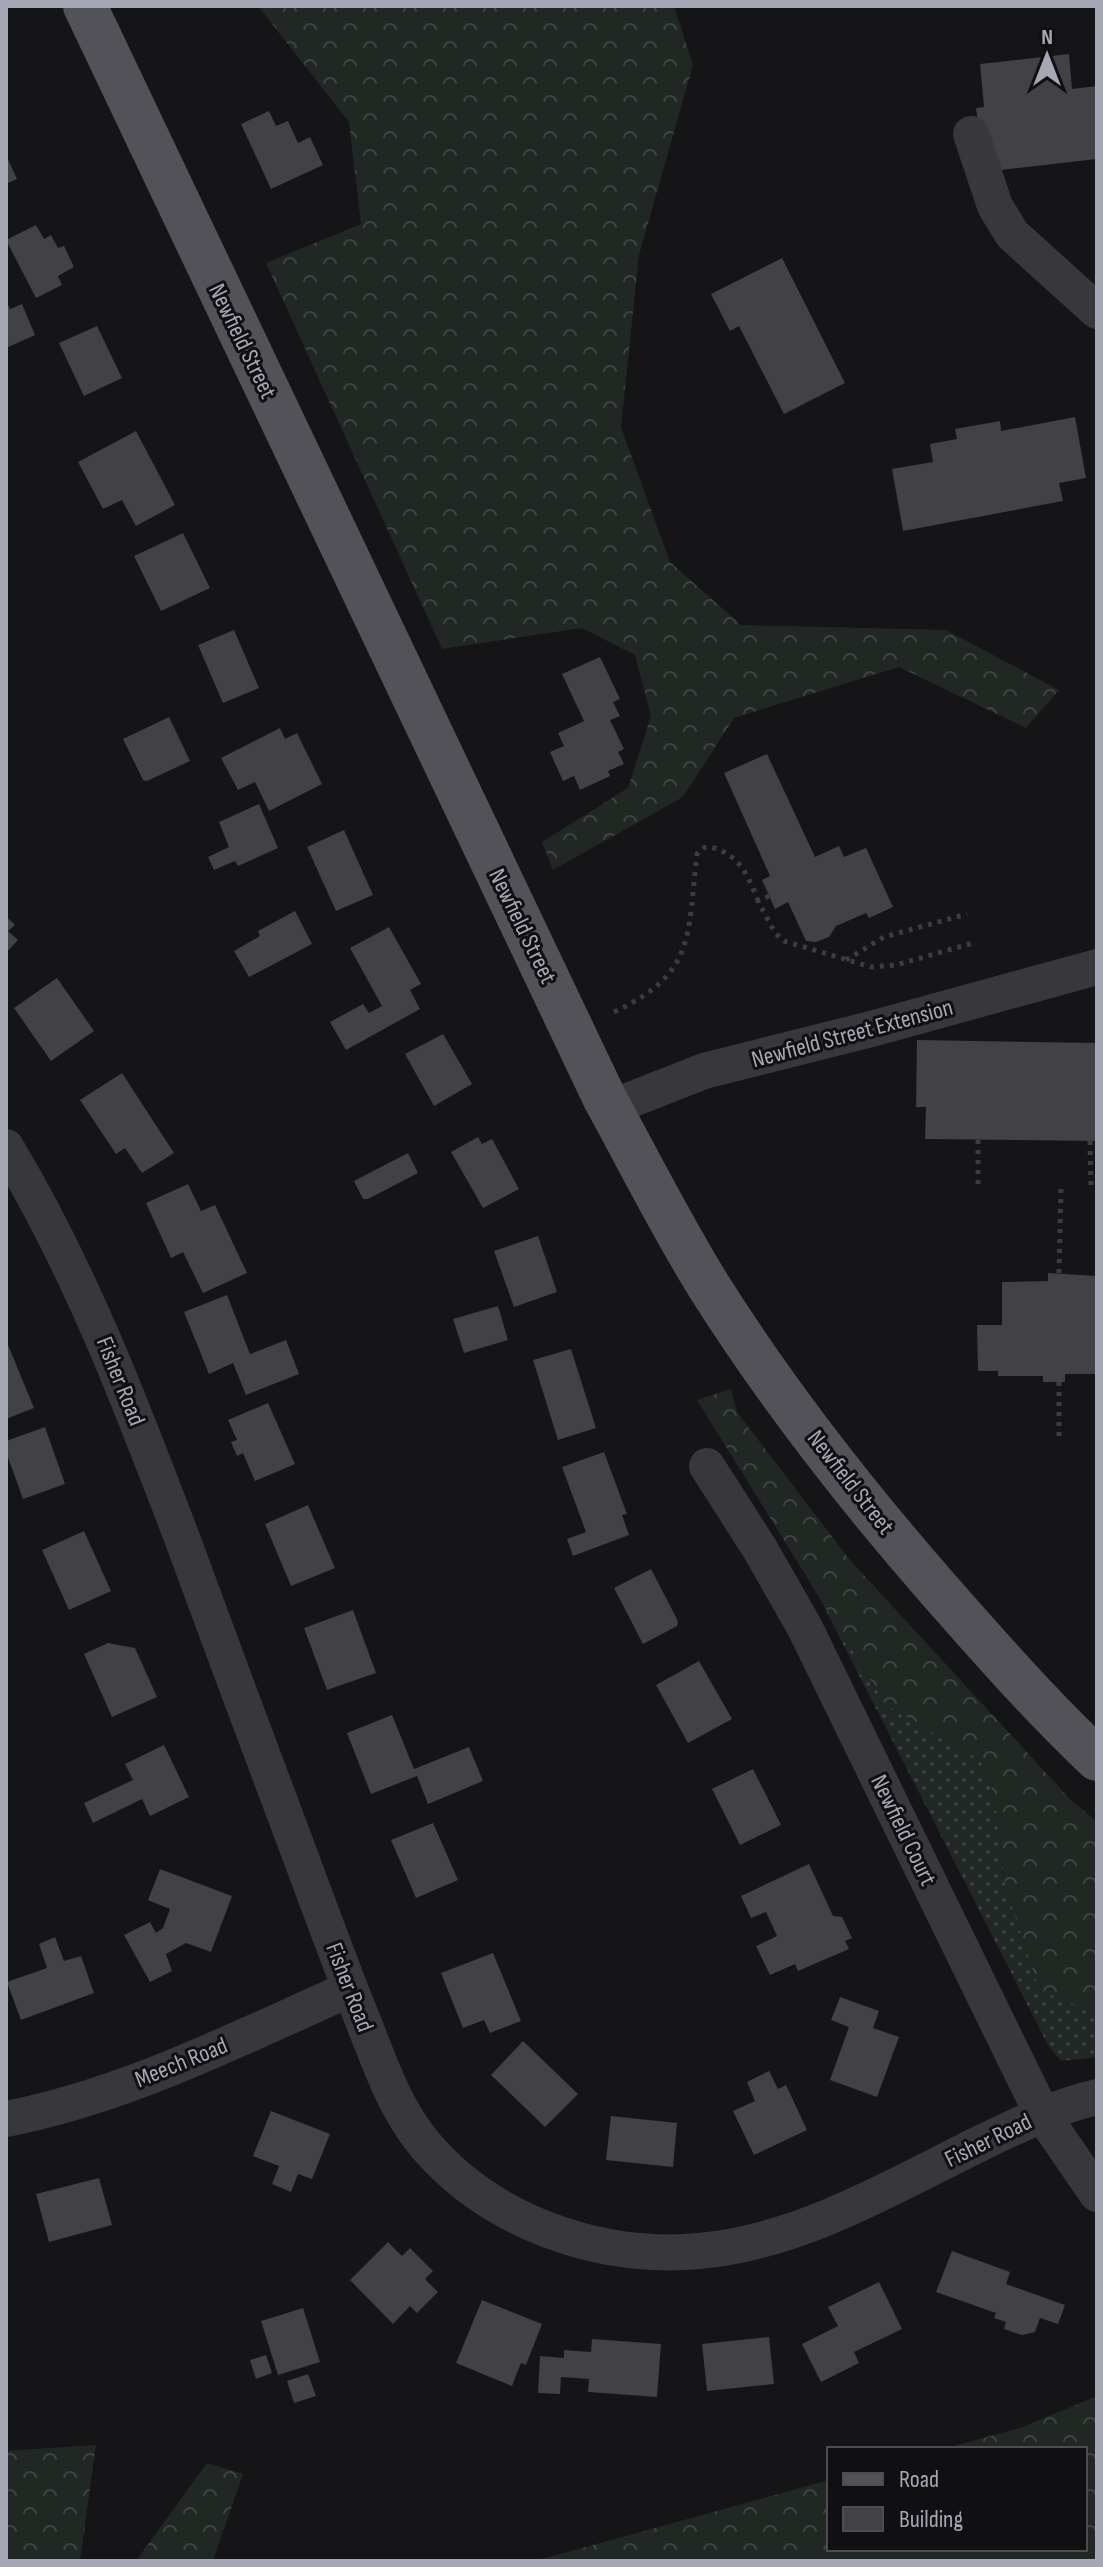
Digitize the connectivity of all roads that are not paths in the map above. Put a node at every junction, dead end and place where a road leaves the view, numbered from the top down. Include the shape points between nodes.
1 (85, 6) edge
2 (971, 134) dead end
3 (1097, 311) edge
4 (1097, 967) edge
5 (610, 1108) junction
6 (6, 1147) edge
7 (707, 1466) dead end
8 (1097, 1759) edge
9 (350, 1989) junction
10 (1097, 2097) edge
11 (1042, 2114) junction
12 (6, 2119) edge
13 (1097, 2194) edge

1 - 5 main road, Newfield Street
2 - 3 street via 995,206 1012,234
4 - 5 street, Newfield Street Extension via 704,1071
5 - 8 main road, Newfield Street via 708,1285 825,1452 974,1630
6 - 9 street, Fisher Road via 88,1303 137,1420
7 - 11 street, Newfield Court via 805,1628
9 - 11 street, Fisher Road via 395,2103 452,2173 526,2221 609,2248 698,2251 791,2233
9 - 12 street, Meech Road via 83,2100
10 - 11 street, Fisher Road
11 - 13 street, Newfield Court

